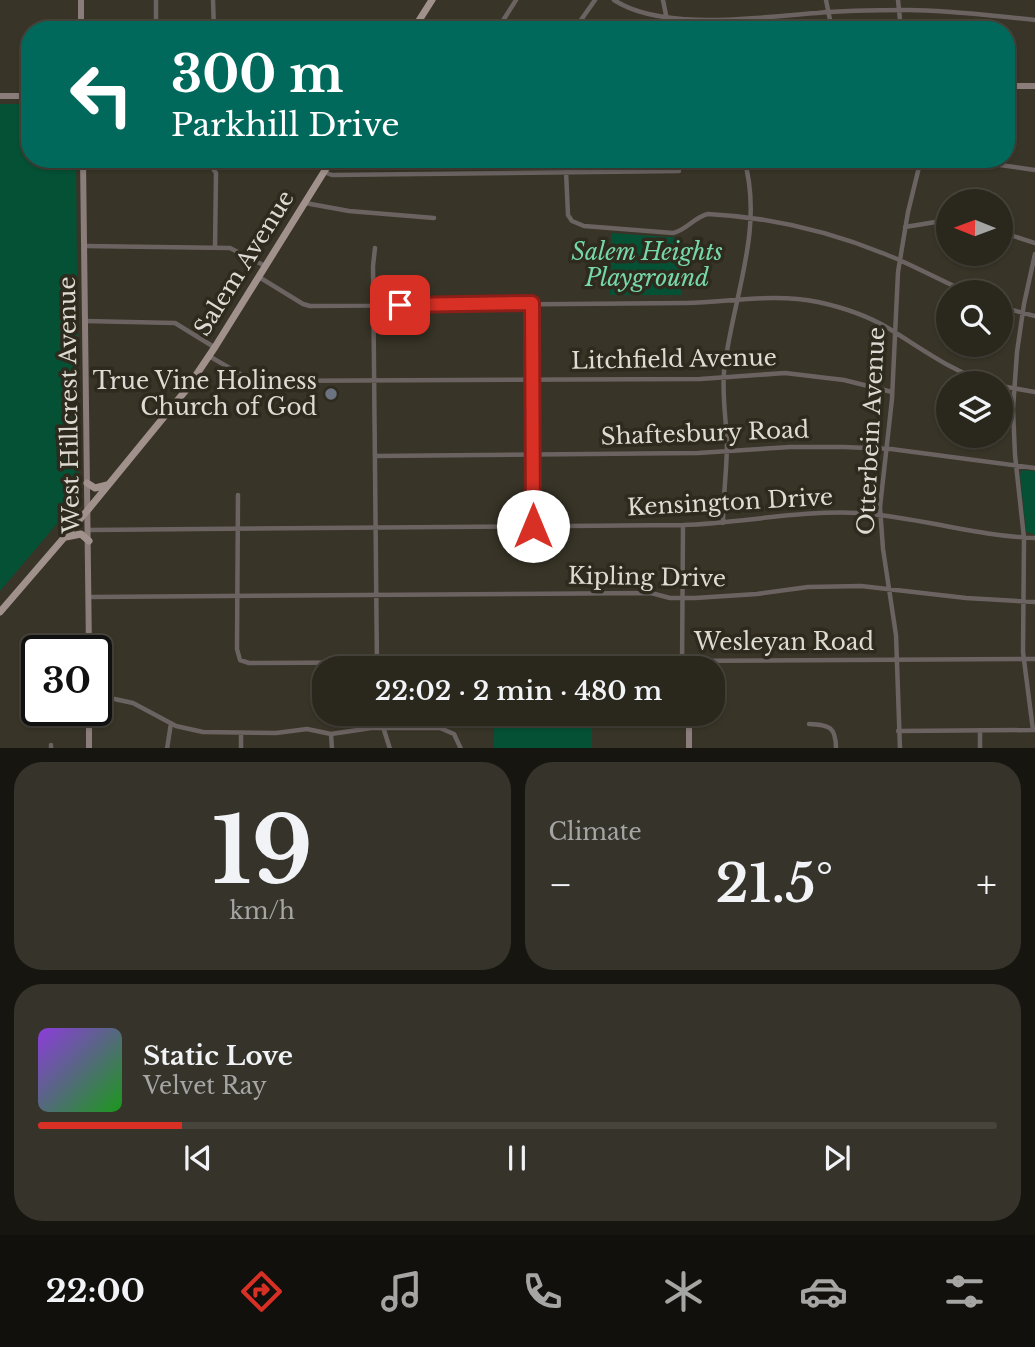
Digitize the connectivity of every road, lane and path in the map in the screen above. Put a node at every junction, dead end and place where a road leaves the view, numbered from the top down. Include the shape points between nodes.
1 (81, 0) edge
2 (156, 0) edge
3 (213, 0) edge
4 (432, 0) edge
5 (516, 0) edge
6 (595, 0) edge
7 (614, 0) edge
8 (663, 0) edge
9 (827, 0) edge
10 (898, 0) edge
11 (900, 10) junction
12 (828, 12) junction
13 (665, 17) junction
14 (1035, 20) edge
15 (81, 21) edge
16 (156, 21) edge
17 (214, 21) edge
18 (419, 21) edge
19 (503, 21) edge
20 (580, 21) edge
21 (666, 21) edge
22 (830, 21) edge
23 (901, 21) edge
24 (1015, 86) edge
25 (1035, 86) edge
26 (0, 96) edge
27 (21, 96) edge
28 (1015, 167) edge
29 (83, 168) edge
30 (213, 168) edge
31 (326, 168) edge
32 (746, 168) edge
33 (919, 168) edge
34 (1035, 170) edge
35 (679, 171) dead end
36 (324, 172) junction
37 (566, 172) junction
38 (305, 203) junction
39 (749, 217) junction
40 (434, 218) dead end
41 (936, 222) edge
42 (905, 227) junction
43 (1013, 236) edge
44 (1035, 243) edge
45 (84, 246) junction
46 (215, 248) junction
47 (374, 248) dead end
48 (1035, 254) edge
49 (900, 260) junction
50 (266, 266) junction
51 (259, 277) junction
52 (942, 280) edge
53 (738, 299) junction
54 (532, 303) junction
55 (374, 305) junction
56 (1013, 310) edge
57 (1022, 313) junction
58 (1035, 316) edge
59 (85, 321) junction
60 (894, 332) junction
61 (215, 347) junction
62 (209, 356) junction
63 (960, 371) edge
64 (724, 377) junction
65 (532, 379) junction
66 (375, 381) junction
67 (1014, 389) junction
68 (892, 392) junction
69 (1035, 392) edge
70 (886, 449) junction
71 (727, 452) junction
72 (533, 455) junction
73 (375, 456) junction
74 (1016, 466) junction
75 (1035, 468) edge
76 (87, 483) junction
77 (108, 485) junction
78 (238, 495) dead end
79 (87, 511) junction
80 (880, 515) junction
81 (723, 523) junction
82 (683, 525) junction
83 (533, 526) junction
84 (375, 527) junction
85 (238, 528) junction
86 (89, 530) junction
87 (65, 537) junction
88 (1024, 538) junction
89 (1035, 538) edge
90 (89, 541) junction
91 (890, 588) junction
92 (238, 595) junction
93 (376, 595) junction
94 (90, 597) junction
95 (682, 598) junction
96 (1022, 602) junction
97 (1035, 602) edge
98 (0, 612) edge
99 (89, 635) edge
100 (377, 656) edge
101 (683, 656) edge
102 (897, 659) junction
103 (1024, 659) junction
104 (1035, 659) edge
105 (725, 660) edge
106 (312, 664) edge
107 (112, 699) edge
108 (171, 723) junction
109 (809, 724) dead end
110 (89, 726) edge
111 (689, 726) edge
112 (383, 727) junction
113 (980, 730) junction
114 (1034, 730) edge
115 (898, 731) junction
116 (240, 733) junction
117 (331, 734) junction
118 (89, 748) edge
119 (167, 748) edge
120 (241, 748) edge
121 (332, 748) edge
122 (390, 748) edge
123 (461, 748) edge
124 (689, 748) edge
125 (836, 748) edge
126 (900, 748) edge
127 (980, 748) edge

1 - 15 street
2 - 16 street
3 - 17 street
4 - 18 main road
5 - 19 street
6 - 20 street
7 - 13 street
8 - 13 street
9 - 12 street
10 - 11 street
11 - 12 street
11 - 14 street
11 - 23 street
12 - 13 street via 723,19
12 - 22 street
13 - 21 street
24 - 25 street
26 - 27 street
28 - 34 street
29 - 45 street, West Hillcrest Avenue
30 - 46 street
31 - 36 main road, Salem Avenue
32 - 39 street
33 - 42 street, Otterbein Avenue
35 - 37 street
36 - 37 street
36 - 38 main road, Salem Avenue
37 - 39 street via 568,215 584,226 673,233 704,214
38 - 40 street
38 - 50 main road, Salem Avenue
39 - 49 street via 816,230
39 - 53 street
41 - 42 street
42 - 49 street, Otterbein Avenue
43 - 44 street
45 - 46 street
45 - 59 street, West Hillcrest Avenue
46 - 50 street via 239,250
47 - 55 street
48 - 57 street
49 - 52 street
49 - 60 street, Otterbein Avenue
50 - 51 main road, Salem Avenue
51 - 55 street via 306,305
51 - 61 main road, Salem Avenue
53 - 54 street
53 - 60 street via 819,302
53 - 64 street
54 - 55 street
54 - 65 street
55 - 66 street
56 - 57 street
57 - 58 street
57 - 67 street
59 - 61 street via 175,323
59 - 76 street, West Hillcrest Avenue
60 - 63 street
60 - 68 street, Otterbein Avenue
61 - 62 main road, Salem Avenue
62 - 66 street, Litchfield Avenue via 251,381
62 - 77 main road, Salem Avenue
64 - 65 street, Litchfield Avenue
64 - 68 street, Litchfield Avenue via 807,374
64 - 71 street
65 - 66 street, Litchfield Avenue
65 - 72 street
66 - 73 street
67 - 69 street
67 - 74 street
68 - 70 street, Otterbein Avenue
70 - 71 street, Shaftesbury Road via 790,447
70 - 74 street, Shaftesbury Road
70 - 80 street, Otterbein Avenue
71 - 72 street, Shaftesbury Road
71 - 81 street
72 - 73 street, Shaftesbury Road
72 - 83 street
73 - 84 street
74 - 75 street, Shaftesbury Road
74 - 88 street
76 - 77 main road via 94,488
76 - 79 street, West Hillcrest Avenue
77 - 79 main road, Salem Avenue
78 - 85 street
79 - 86 street, West Hillcrest Avenue
79 - 87 main road, Salem Avenue
80 - 81 street, Kensington Drive via 811,513
80 - 88 street, Kensington Drive
80 - 91 street, Otterbein Avenue
81 - 82 street, Kensington Drive
82 - 83 street, Kensington Drive
82 - 95 street
83 - 84 street, Kensington Drive
84 - 85 street, Kensington Drive
84 - 93 street
85 - 86 street, Kensington Drive
85 - 92 street
86 - 90 street, West Hillcrest Avenue
87 - 90 main road via 81,534
87 - 98 main road, Salem Avenue
88 - 89 street, Kensington Drive
88 - 96 street
90 - 94 street, West Hillcrest Avenue
91 - 95 street, Kipling Drive via 821,586
91 - 96 street, Kipling Drive
91 - 102 street, Otterbein Avenue
92 - 93 street, Kipling Drive
92 - 94 street, Kipling Drive
92 - 106 street, Wesleyan Road via 241,660
93 - 95 street, Kipling Drive via 651,593
93 - 100 street
94 - 99 street, West Hillcrest Avenue
95 - 101 street
96 - 97 street, Kipling Drive
96 - 103 street
102 - 103 street, Wesleyan Road
102 - 105 street, Wesleyan Road
102 - 115 street, Otterbein Avenue
103 - 104 street, Wesleyan Road
103 - 114 street
107 - 108 street
108 - 116 street via 203,732
108 - 119 street
109 - 125 street via 832,729
110 - 118 street
111 - 124 street
112 - 117 street
112 - 122 street
112 - 123 street via 440,728 454,733
113 - 114 street
113 - 115 street
113 - 127 street
115 - 126 street, Otterbein Avenue
116 - 117 street via 307,729
116 - 120 street
117 - 121 street

